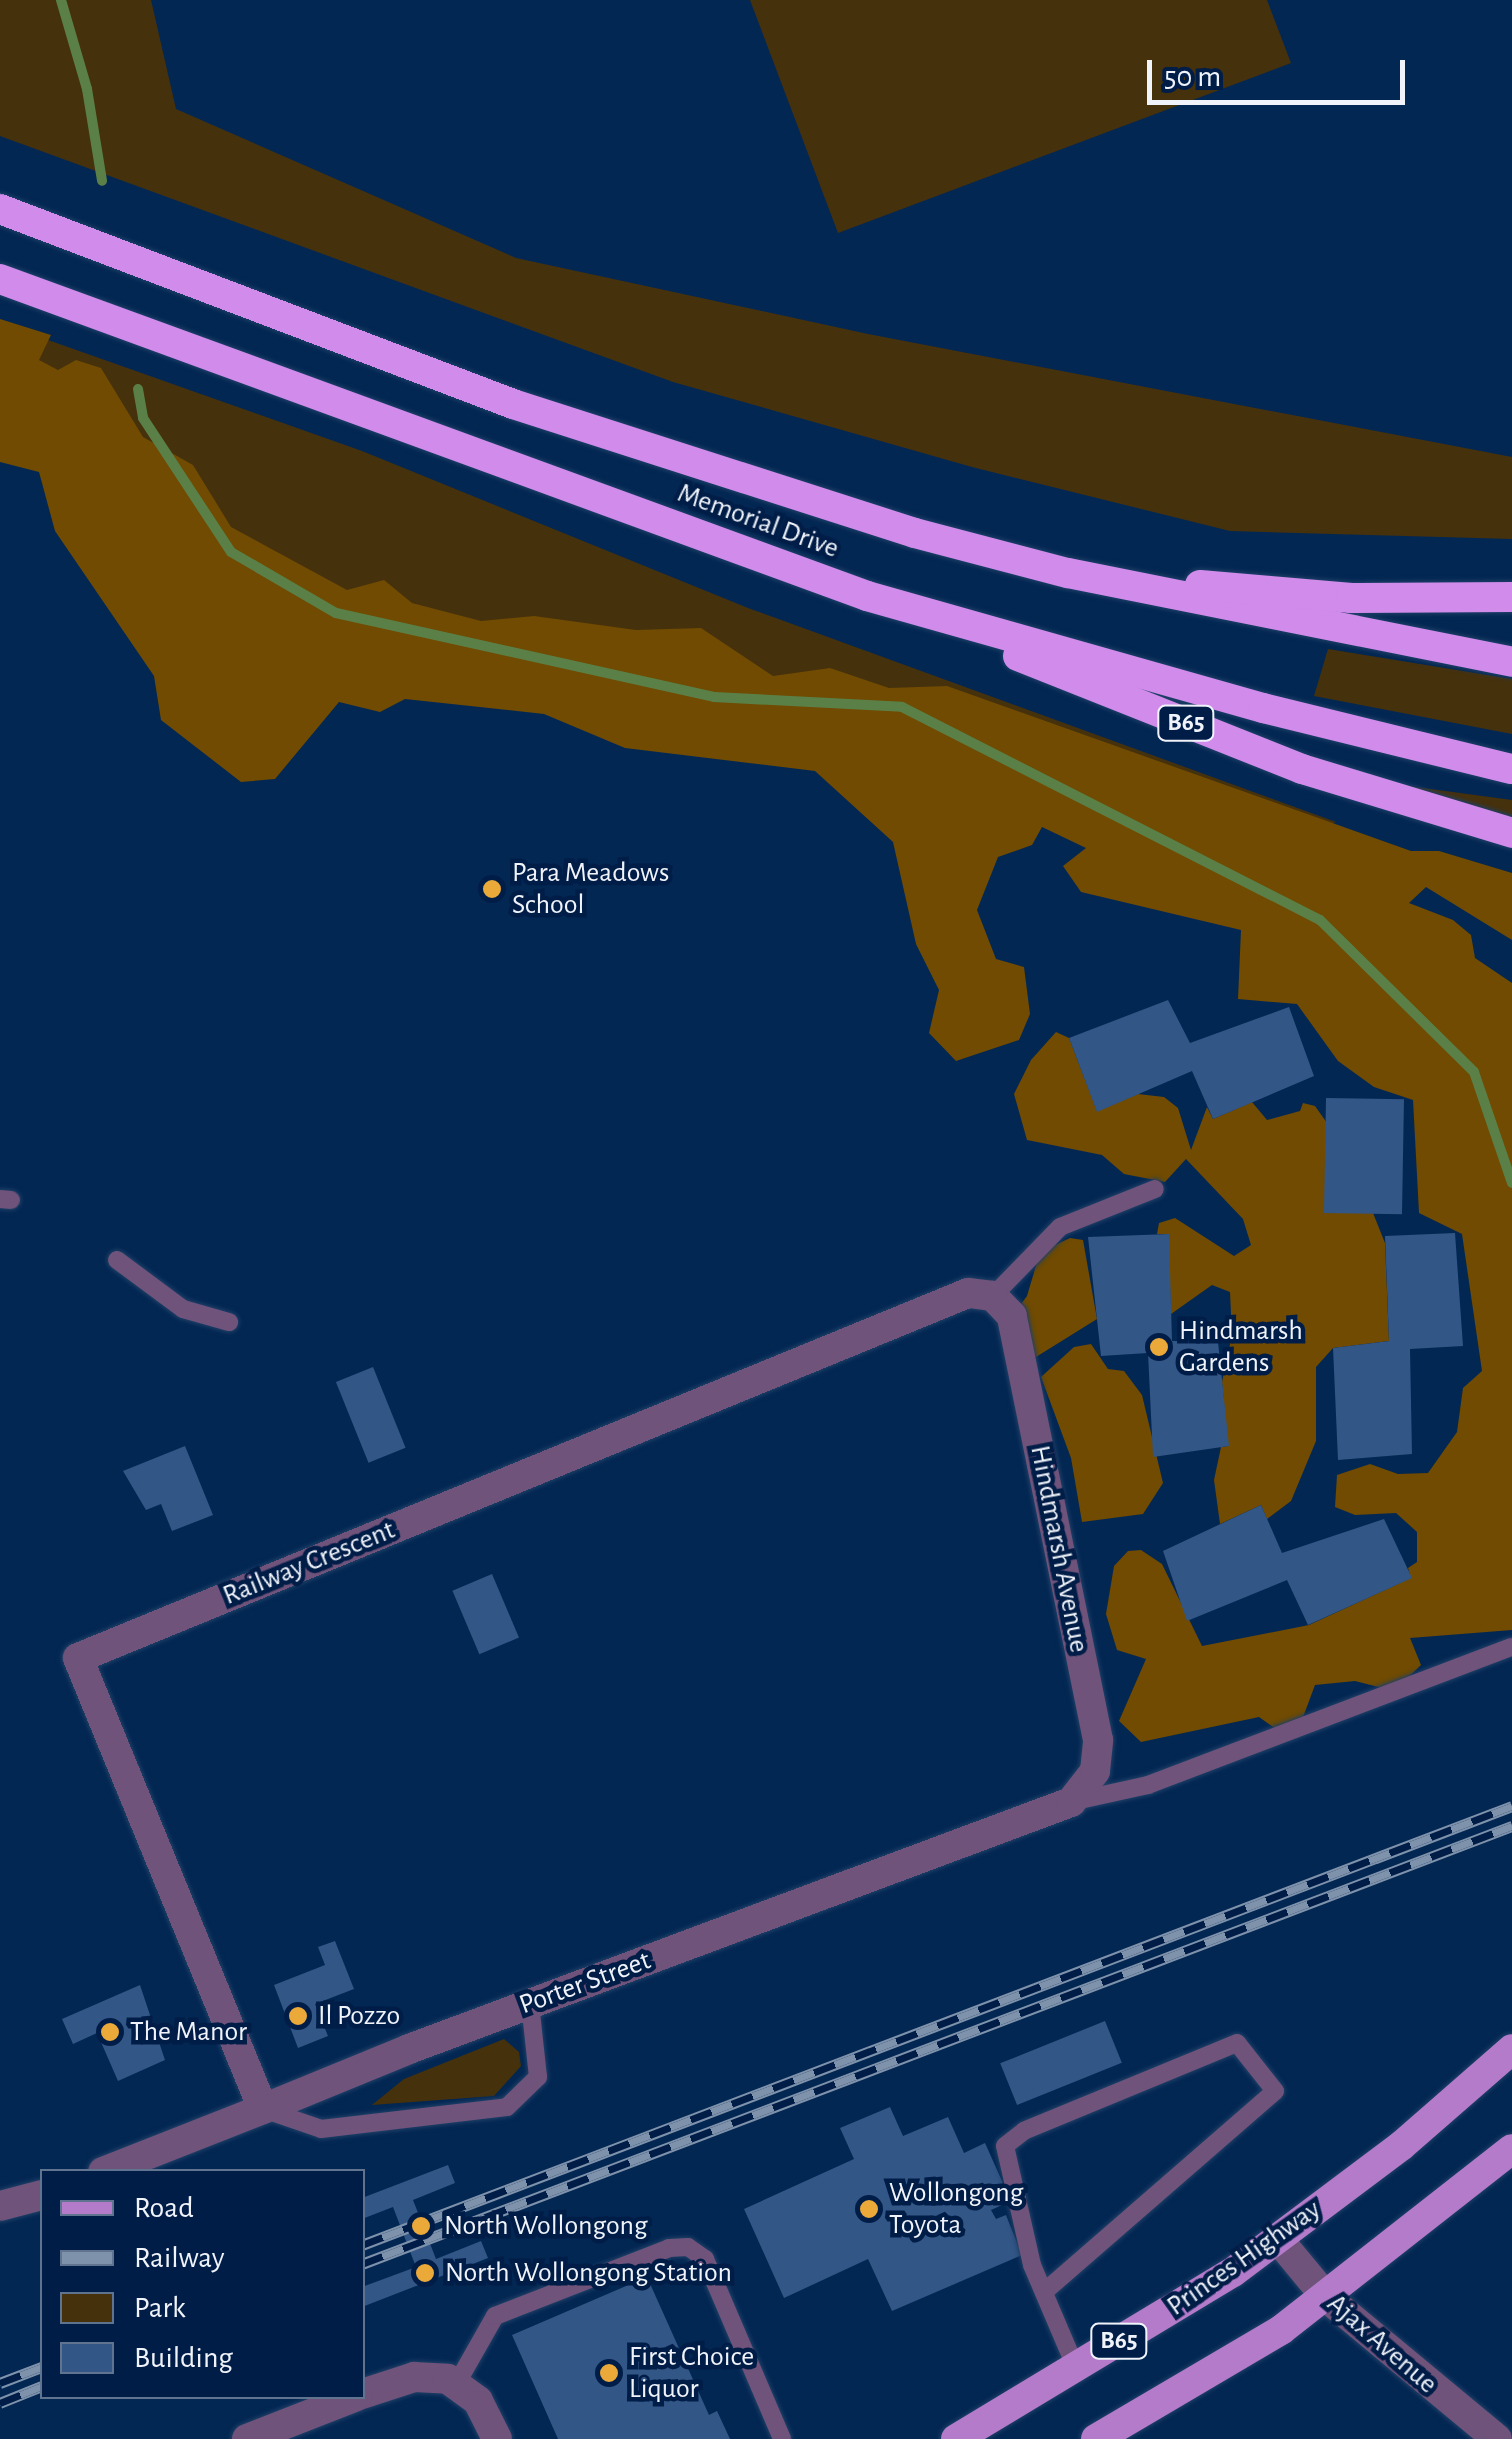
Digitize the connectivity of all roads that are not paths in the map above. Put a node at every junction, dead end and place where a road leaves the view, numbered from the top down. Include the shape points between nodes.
1 (0, 207) edge
2 (5, 282) edge
3 (1068, 572) junction
4 (867, 596) junction
5 (1512, 596) edge
6 (1512, 662) edge
7 (1512, 769) edge
8 (1512, 833) edge
9 (1155, 1189) dead end
10 (117, 1260) dead end
11 (993, 1296) junction
12 (229, 1322) dead end
13 (1512, 1647) edge
14 (1071, 1802) junction
15 (530, 2003) junction
16 (1512, 2050) edge
17 (263, 2109) junction
18 (1512, 2148) edge
19 (111, 2169) edge
20 (40, 2196) edge
21 (0, 2206) edge
22 (1278, 2239) junction
23 (1044, 2292) junction
24 (1326, 2297) junction
25 (1076, 2368) junction
26 (452, 2381) junction
27 (365, 2393) edge
28 (350, 2399) edge
29 (247, 2439) edge
30 (497, 2439) edge
31 (782, 2439) edge
32 (956, 2439) edge
33 (1096, 2439) edge
34 (1497, 2439) edge

1 - 3 highway, Memorial Drive via 514,404 915,533
2 - 4 highway, Memorial Drive
3 - 5 highway via 1351,598
3 - 6 highway, Memorial Drive
4 - 7 highway, Memorial Drive via 1263,708
4 - 8 highway, B65 via 1302,769
9 - 11 lane via 1060,1227
10 - 12 lane via 183,1308
11 - 14 street, Hindmarsh Avenue via 1012,1316 1098,1740 1095,1771
11 - 17 street, Railway Crescent via 968,1293 78,1658
13 - 14 lane via 1148,1786
14 - 15 street, Porter Street
15 - 17 street, Porter Street
15 - 17 lane via 538,2077 507,2107 321,2129
16 - 22 main road, Princes Highway / B65
17 - 19 street, Porter Street
18 - 24 main road, B65
20 - 21 street
22 - 24 street, Ajax Avenue
22 - 25 main road, Princes Highway / B65
23 - 23 lane via 1003,2157 1010,2140 1237,2043 1275,2091
23 - 25 lane
24 - 33 main road, B65
24 - 34 street, Ajax Avenue
25 - 32 main road, Princes Highway / B65
26 - 27 street via 414,2376
26 - 30 street via 478,2401
26 - 31 lane via 495,2316 669,2248 688,2248 705,2259
28 - 29 street

